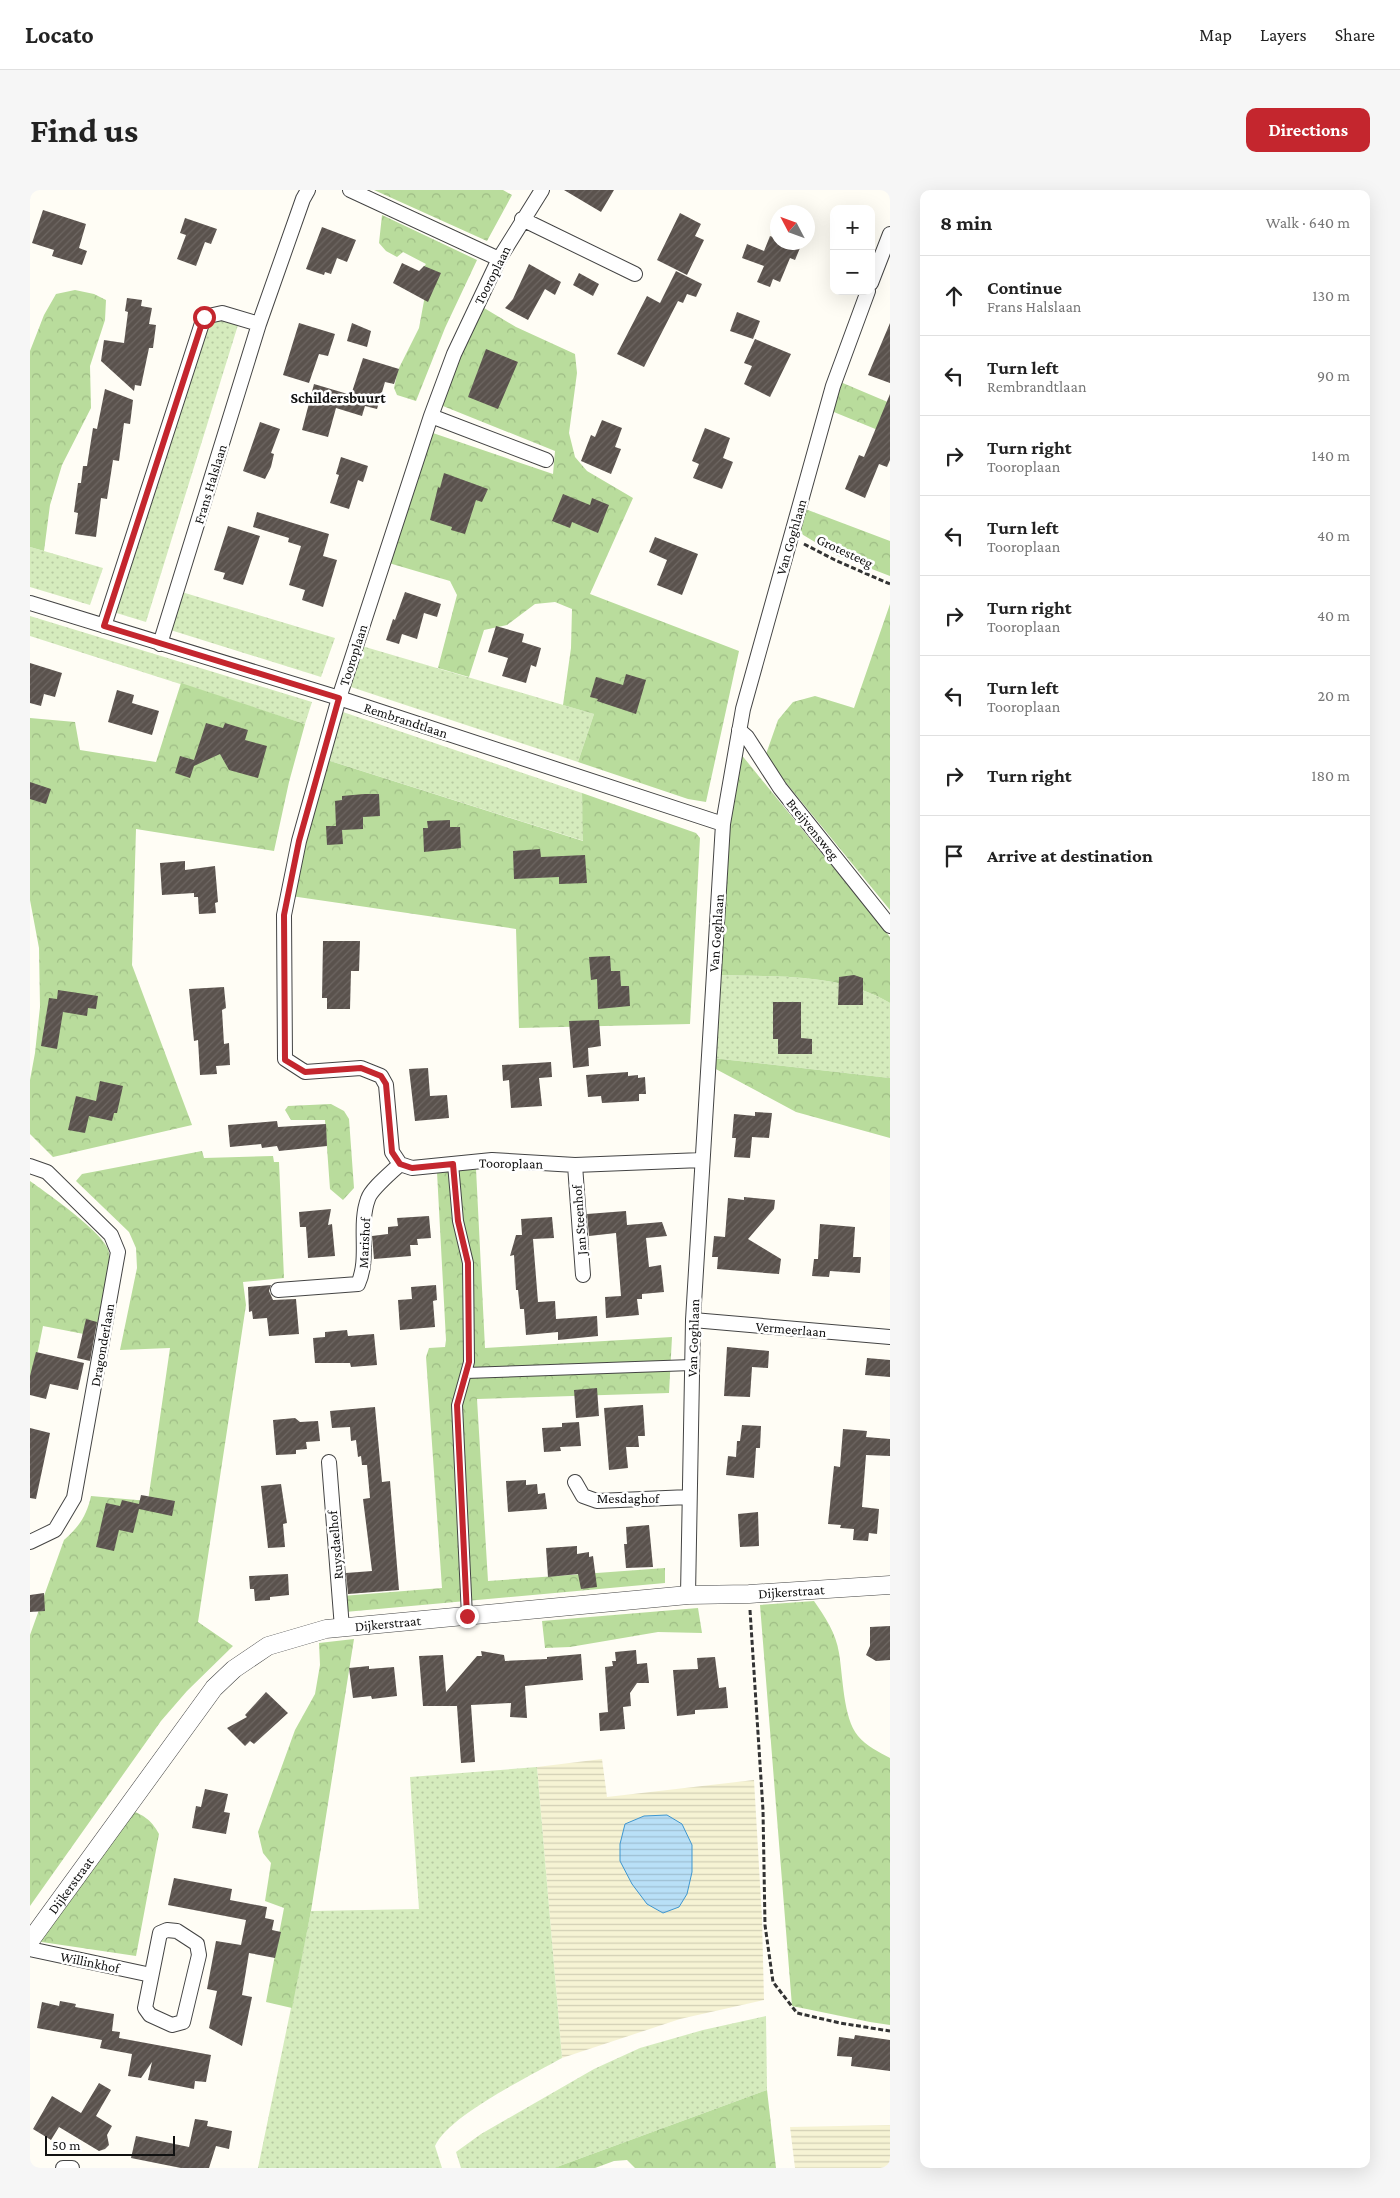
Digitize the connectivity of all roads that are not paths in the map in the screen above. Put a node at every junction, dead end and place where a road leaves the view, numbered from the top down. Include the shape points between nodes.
1 (308, 190) edge
2 (350, 190) edge
3 (537, 192) edge
4 (522, 219) junction
5 (890, 234) edge
6 (499, 259) junction
7 (875, 273) edge
8 (635, 274) dead end
9 (866, 295) edge
10 (259, 324) junction
11 (431, 416) junction
12 (546, 460) dead end
13 (30, 603) edge
14 (104, 626) junction
15 (160, 644) junction
16 (339, 698) junction
17 (739, 730) junction
18 (723, 824) junction
19 (890, 926) edge
20 (702, 1160) junction
21 (400, 1164) junction
22 (453, 1164) junction
23 (575, 1165) junction
24 (30, 1166) edge
25 (583, 1275) dead end
26 (278, 1290) dead end
27 (693, 1320) junction
28 (890, 1337) edge
29 (692, 1365) junction
30 (466, 1373) junction
31 (329, 1462) dead end
32 (575, 1482) dead end
33 (689, 1497) junction
34 (30, 1542) edge
35 (890, 1584) edge
36 (688, 1596) junction
37 (467, 1616) junction
38 (342, 1628) junction
39 (30, 1941) edge
40 (30, 1949) edge
41 (151, 1975) junction
42 (64, 2168) edge
43 (72, 2168) edge

1 - 10 street, Frans Halslaan
2 - 6 street
3 - 4 street, Tooroplaan
4 - 6 street, Tooroplaan
4 - 8 street
5 - 7 street
6 - 11 street, Tooroplaan via 454,354
9 - 17 street, Van Goghlaan via 832,386
10 - 14 street via 222,313 204,317
10 - 15 street, Frans Halslaan
11 - 12 street
11 - 16 street, Tooroplaan
13 - 14 street, Rembrandtlaan
14 - 15 street, Rembrandtlaan
15 - 16 street, Rembrandtlaan
16 - 18 street, Rembrandtlaan
16 - 21 street, Tooroplaan via 299,841 284,915 285,1060 305,1072 361,1068 381,1076 386,1084 392,1152
17 - 18 street, Van Goghlaan
17 - 19 street, Breijvensweg via 780,788
18 - 20 street, Van Goghlaan
20 - 23 street, Tooroplaan
20 - 27 street, Van Goghlaan
21 - 22 street, Tooroplaan via 412,1168
21 - 26 street, Marishof via 368,1197 362,1225 363,1274 358,1284
22 - 23 street, Tooroplaan via 492,1160
22 - 30 street via 458,1221 468,1263 469,1362
23 - 25 street, Jan Steenhof
24 - 34 street, Dragonderlaan via 47,1172 111,1235 118,1252 74,1498 55,1530
27 - 28 street, Vermeerlaan
27 - 29 street, Van Goghlaan
29 - 30 street
29 - 33 street, Van Goghlaan
30 - 37 street via 457,1405
31 - 38 street, Ruysdaelhof
32 - 33 street, Mesdaghof via 582,1496 597,1501
33 - 36 street, Van Goghlaan
35 - 36 street, Dijkerstraat
36 - 37 street, Dijkerstraat
37 - 38 street, Dijkerstraat
38 - 39 street, Dijkerstraat via 326,1629 268,1646 234,1669 214,1688
40 - 41 street, Willinkhof
41 - 41 street via 160,1933 177,1931 197,1944 199,1955 182,2022 172,2025 150,2015 145,2008
42 - 43 street

